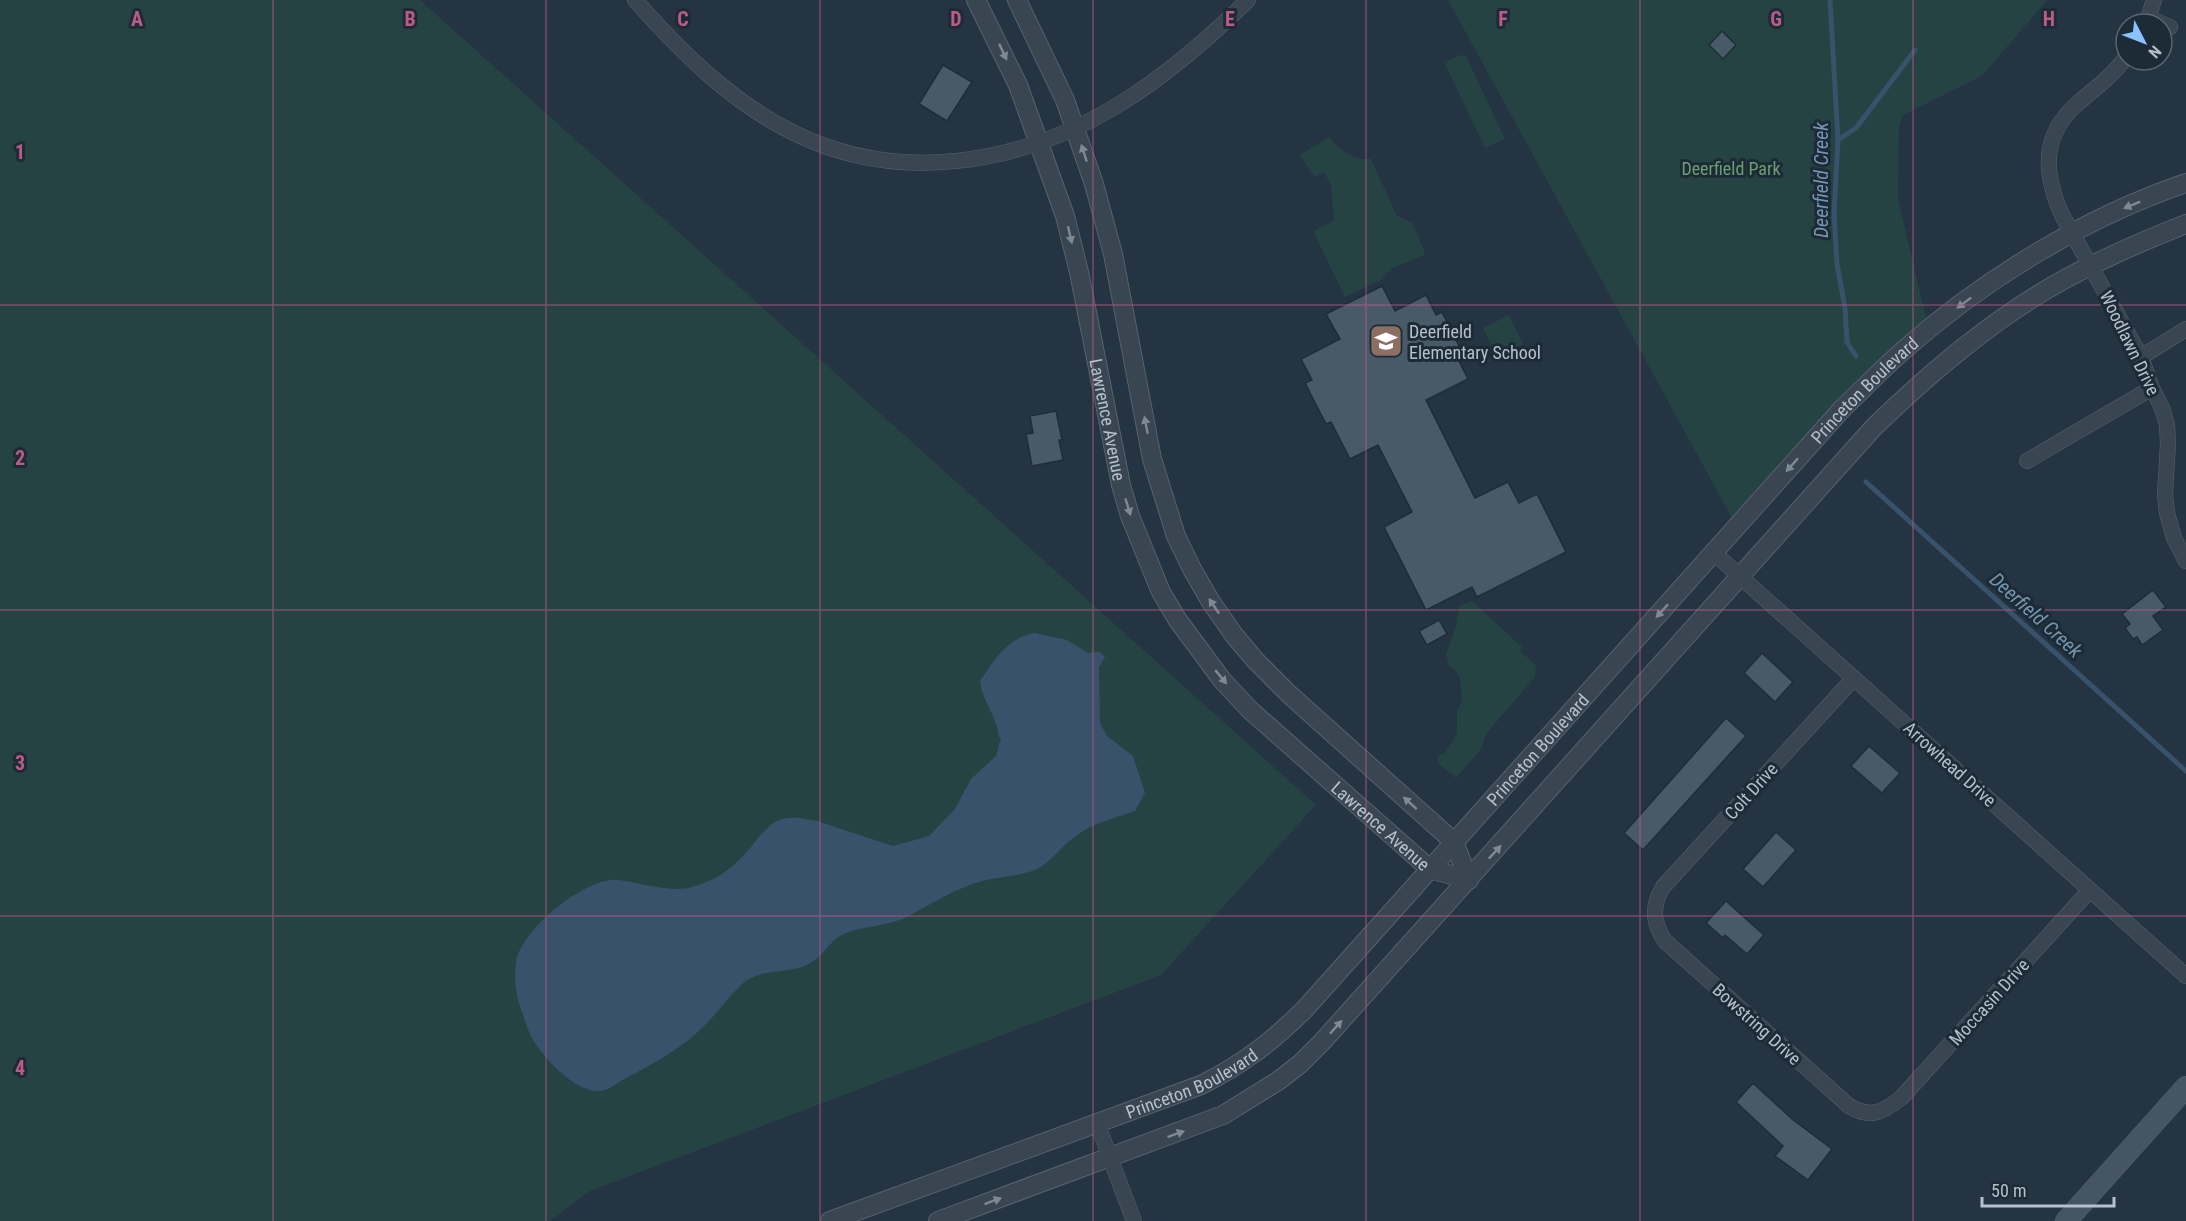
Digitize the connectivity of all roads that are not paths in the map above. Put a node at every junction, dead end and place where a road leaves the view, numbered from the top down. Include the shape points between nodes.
1 (635, 0) edge
2 (976, 0) edge
3 (1017, 0) edge
4 (1248, 0) edge
5 (2114, 70) edge
6 (1075, 129) junction
7 (1040, 142) junction
8 (2186, 183) edge
9 (2186, 224) edge
10 (2072, 233) junction
11 (2090, 266) junction
12 (2186, 328) edge
13 (2141, 357) junction
14 (2152, 388) junction
15 (2027, 461) dead end
16 (1714, 553) junction
17 (2186, 561) edge
18 (1741, 576) junction
19 (1854, 678) junction
20 (1454, 842) junction
21 (1430, 869) junction
22 (1469, 880) junction
23 (2090, 890) junction
24 (1654, 908) joint
25 (2186, 976) edge
26 (2186, 1087) edge
27 (1884, 1111) joint
28 (1097, 1123) junction
29 (1110, 1158) junction
30 (868, 1214) edge
31 (830, 1221) edge
32 (938, 1221) edge
33 (1134, 1221) edge
34 (2066, 1221) edge

1 - 7 street via 726,90 793,133 826,147 868,158 916,164 975,160
2 -> 7 street, Lawrence Avenue via 1018,85
3 - 6 street, Lawrence Avenue
4 - 6 street via 1149,85
5 - 10 street, Woodlawn Drive via 2064,117 2052,138 2049,178
6 - 7 street
20 -> 6 street, Lawrence Avenue via 1256,660 1234,635 1192,569 1173,526 1152,459 1113,254
7 -> 21 street, Lawrence Avenue via 1076,260 1121,485 1161,592 1199,651 1250,710
8 -> 10 street, Princeton Boulevard
9 - 11 street, Princeton Boulevard
10 - 11 street, Woodlawn Drive
10 -> 16 street, Princeton Boulevard via 1975,294 1906,348 1842,409
11 - 13 street, Woodlawn Drive
11 - 18 street, Princeton Boulevard via 1976,337 1911,391
12 - 13 street
13 - 14 street, Woodlawn Drive
14 - 15 street
14 - 17 street, Woodlawn Drive via 2167,425 2167,513
16 - 18 street, Arrowhead Drive
16 -> 20 street, Princeton Boulevard
18 - 19 street, Arrowhead Drive
22 -> 18 street, Princeton Boulevard
19 - 23 street, Arrowhead Drive
19 - 24 street, Colt Drive via 1663,887
20 - 21 street, Princeton Boulevard
20 - 22 street, Lawrence Avenue
21 - 22 street, Lawrence Avenue
21 - 28 street, Princeton Boulevard via 1304,1010 1271,1041 1201,1085
29 -> 22 street, Princeton Boulevard via 1223,1115 1300,1064
23 - 25 street, Arrowhead Drive
23 - 27 street, Moccasin Drive via 1902,1098
24 - 27 street, Bowstring Drive via 1657,930 1665,941 1849,1106 1857,1111
26 - 34 main road
28 - 29 street
28 - 30 street, Princeton Boulevard
32 -> 29 street, Princeton Boulevard
29 - 33 street
30 - 31 street, Princeton Boulevard

